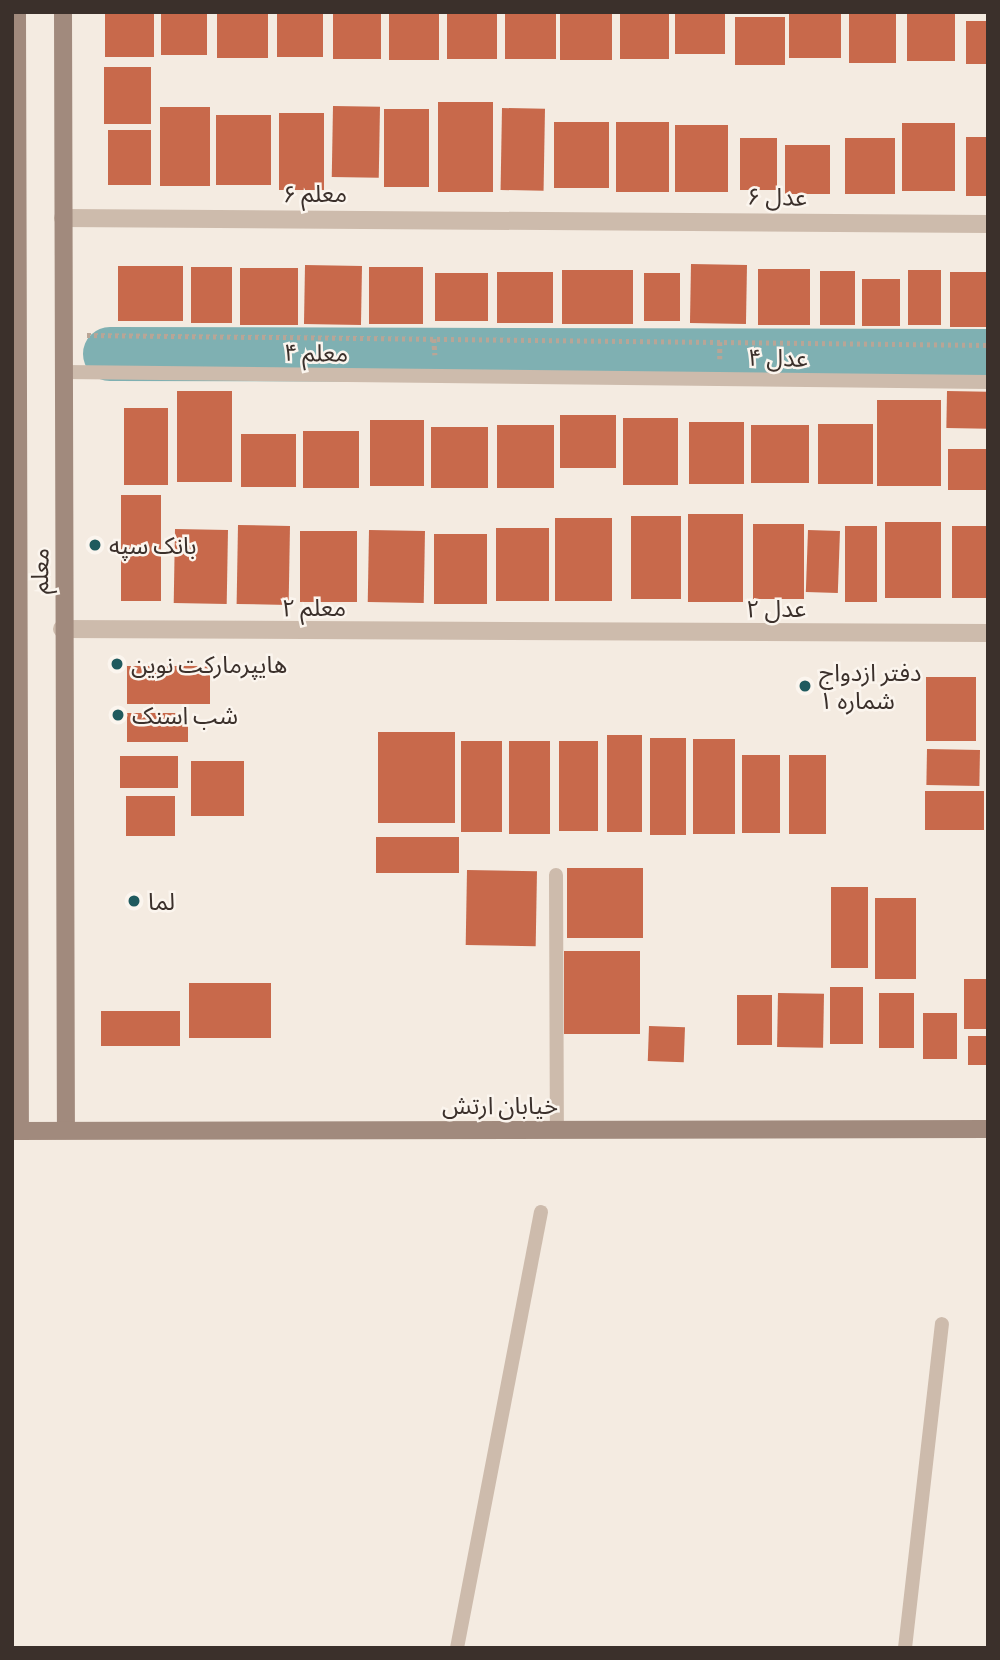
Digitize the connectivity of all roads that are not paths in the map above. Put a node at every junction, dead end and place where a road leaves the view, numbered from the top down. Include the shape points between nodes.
1 (17, 12) edge
2 (64, 12) edge
3 (15, 213) edge
4 (63, 218) junction
5 (566, 218) joint
6 (988, 224) edge
7 (65, 372) junction
8 (15, 373) edge
9 (567, 377) joint
10 (988, 382) edge
11 (62, 629) junction
12 (565, 633) joint
13 (988, 633) edge
14 (15, 634) edge
15 (556, 875) dead end
16 (15, 1009) edge
17 (988, 1129) edge
18 (66, 1130) junction
19 (557, 1130) junction
20 (16, 1131) edge
21 (541, 1212) dead end
22 (942, 1324) dead end
23 (457, 1648) edge
24 (905, 1648) edge

1 - 3 main road, معلم
2 - 4 main road, معلم
3 - 8 main road, معلم
4 - 5 street, معلم ۶
4 - 7 main road, معلم
5 - 6 street, عدل ۶
7 - 9 lane, معلم ۴
7 - 11 main road, معلم
8 - 14 main road, معلم
9 - 10 lane, عدل ۴
11 - 12 street, معلم ۲
11 - 18 main road, معلم
12 - 13 street, عدل ۲
14 - 16 main road, معلم
15 - 19 lane
16 - 20 main road, معلم
17 - 19 main road, خیابان ارتش
18 - 19 main road, خیابان ارتش
18 - 20 main road, خیابان ارتش
21 - 23 lane
22 - 24 lane

